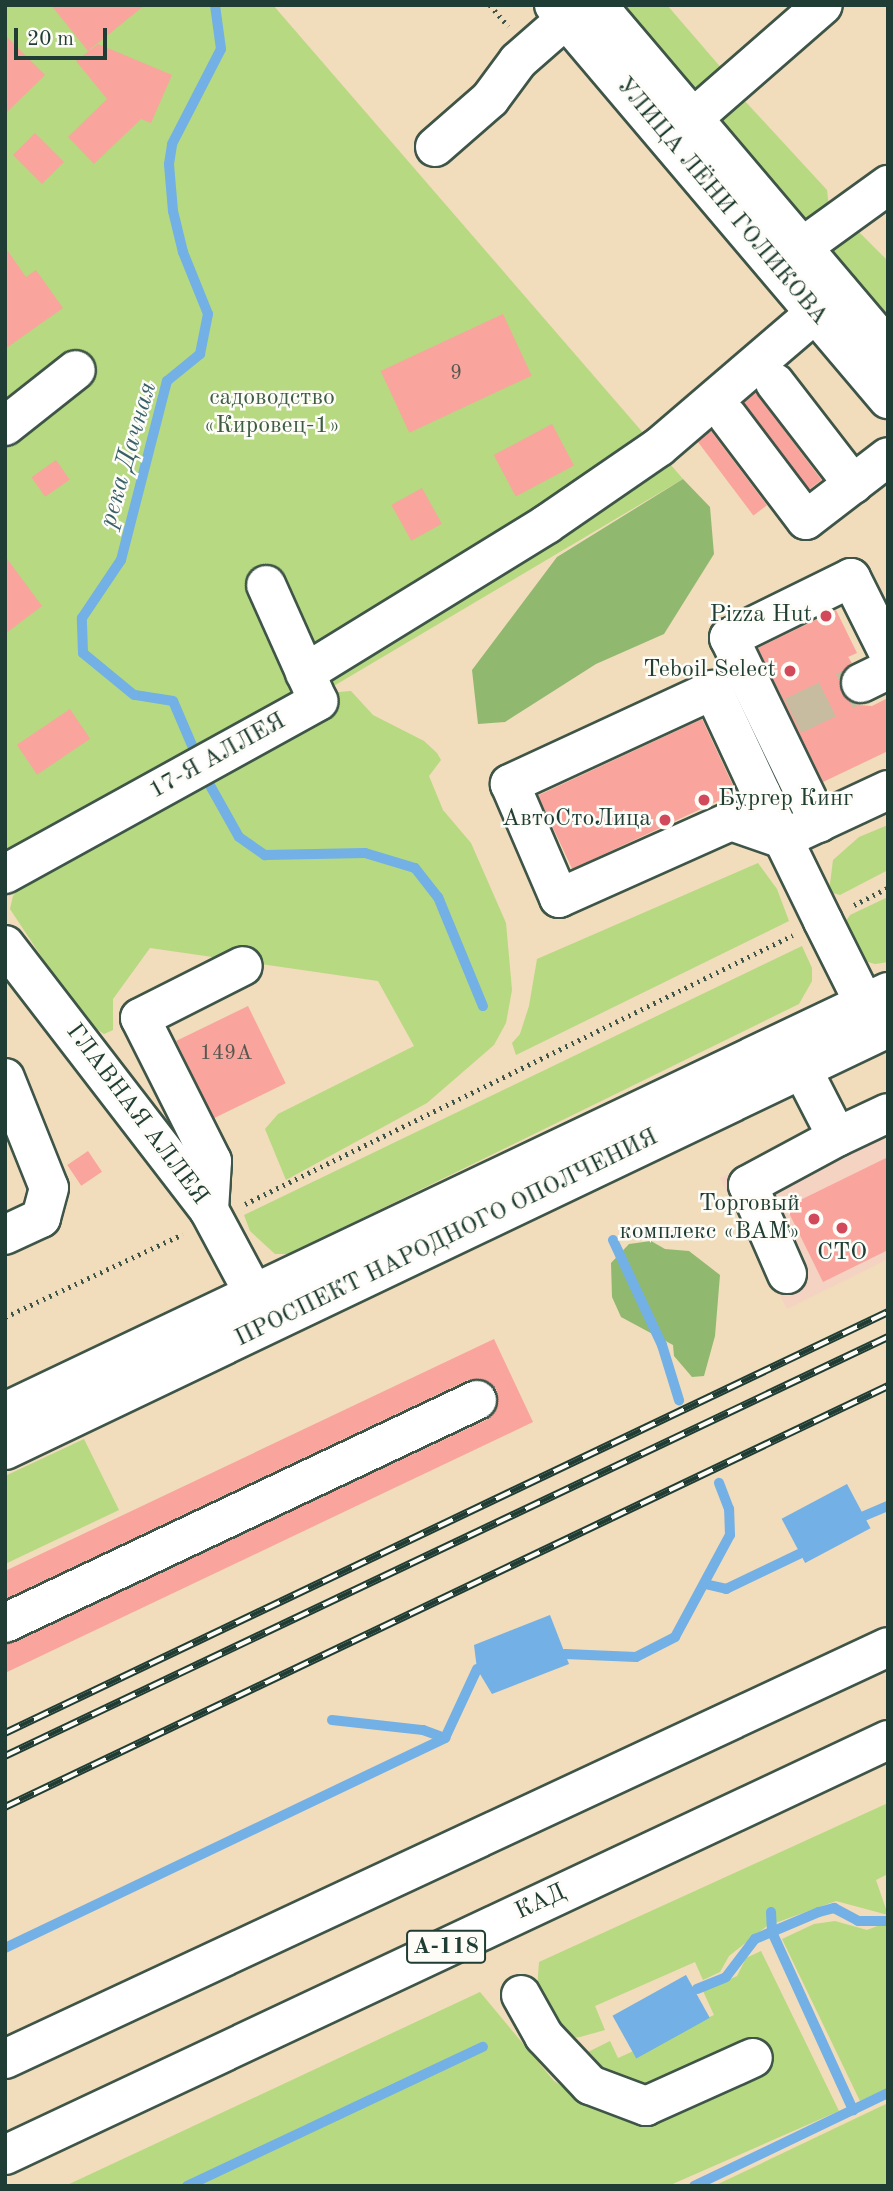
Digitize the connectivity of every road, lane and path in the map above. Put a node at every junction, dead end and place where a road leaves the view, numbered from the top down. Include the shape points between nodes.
1 (823, 5) edge
2 (575, 9) edge
3 (681, 128) junction
4 (435, 147) dead end
5 (888, 186) edge
6 (789, 256) junction
7 (826, 302) junction
8 (888, 348) edge
9 (76, 370) dead end
10 (775, 383) dead end
11 (888, 398) edge
12 (728, 416) dead end
13 (5, 426) edge
14 (888, 457) edge
15 (853, 484) junction
16 (265, 585) dead end
17 (877, 605) edge
18 (888, 652) edge
19 (305, 673) junction
20 (888, 790) edge
21 (819, 823) junction
22 (783, 839) junction
23 (5, 874) edge
24 (888, 888) edge
25 (823, 921) junction
26 (5, 945) edge
27 (243, 966) dead end
28 (880, 1008) edge
29 (803, 1069) junction
30 (5, 1078) edge
31 (888, 1113) edge
32 (837, 1137) junction
33 (211, 1215) junction
34 (5, 1235) edge
35 (787, 1274) dead end
36 (254, 1294) junction
37 (5, 1317) edge
38 (477, 1400) dead end
39 (5, 1412) edge
40 (5, 1450) edge
41 (5, 1623) edge
42 (888, 1647) edge
43 (888, 1740) edge
44 (521, 1995) dead end
45 (753, 2058) dead end
46 (5, 2059) edge
47 (5, 2155) edge

1 - 3 main road
2 - 3 main road, УЛИЦА ЛЁНИ ГОЛИКОВА
2 - 4 main road via 518,61 490,99
3 - 6 main road, УЛИЦА ЛЁНИ ГОЛИКОВА
5 - 6 main road
6 - 7 main road, УЛИЦА ЛЁНИ ГОЛИКОВА
7 - 8 main road, УЛИЦА ЛЁНИ ГОЛИКОВА
7 - 11 main road, УЛИЦА ЛЁНИ ГОЛИКОВА
7 - 19 main road via 648,455 547,524
9 - 13 main road
10 - 15 main road
12 - 15 main road via 806,520
14 - 15 main road
16 - 19 main road, 17-Я АЛЛЕЯ
17 - 18 main road
17 - 21 main road via 851,578 729,638 782,721
19 - 23 main road, 17-Я АЛЛЕЯ via 318,701
20 - 21 main road
21 - 22 main road
22 - 22 main road via 731,821 559,898 510,784 713,691
22 - 25 main road
24 - 25 path
25 - 28 main road
25 - 33 path
26 - 33 main road, ГЛАВНАЯ АЛЛЕЯ
27 - 33 main road via 140,1018 212,1161
28 - 29 main road, ПРОСПЕКТ НАРОДНОГО ОПОЛЧЕНИЯ
28 - 36 main road, ПРОСПЕКТ НАРОДНОГО ОПОЛЧЕНИЯ
29 - 32 main road
29 - 40 main road, ПРОСПЕКТ НАРОДНОГО ОПОЛЧЕНИЯ
30 - 34 main road via 49,1188 41,1218
31 - 32 main road
32 - 35 main road via 748,1185
33 - 36 main road, ГЛАВНАЯ АЛЛЕЯ
33 - 37 path
36 - 39 main road, ПРОСПЕКТ НАРОДНОГО ОПОЛЧЕНИЯ
38 - 41 main road
42 - 46 main road
43 - 47 main road, КАД / А-118
44 - 45 main road via 544,2036 590,2085 646,2106

